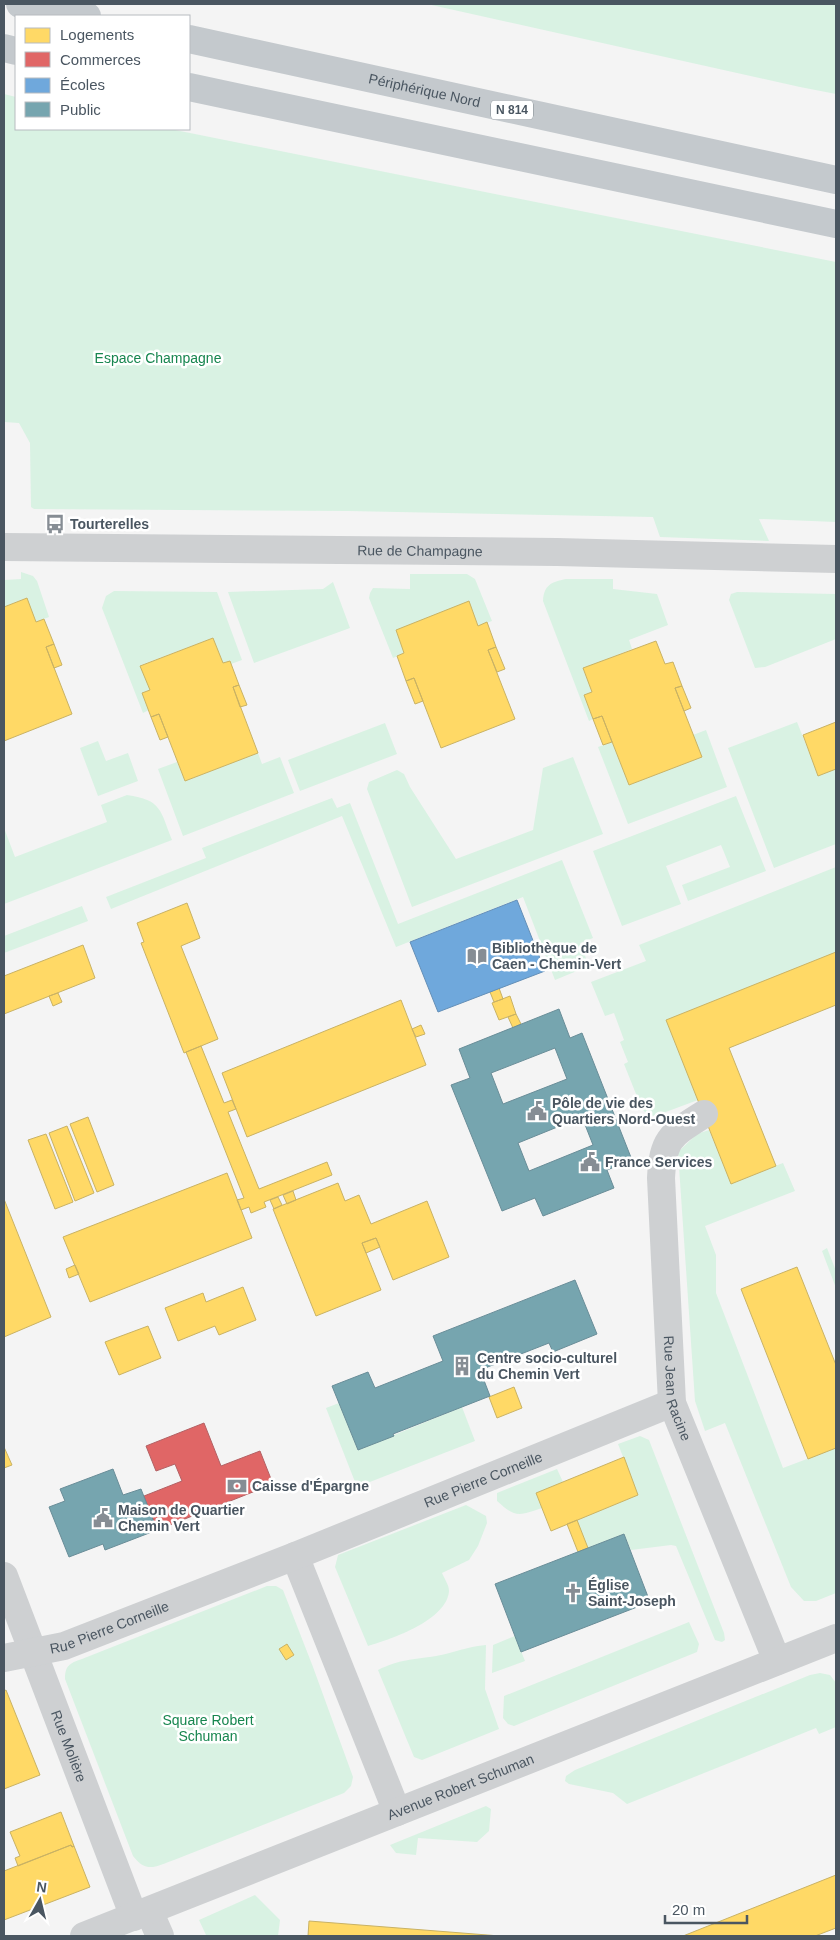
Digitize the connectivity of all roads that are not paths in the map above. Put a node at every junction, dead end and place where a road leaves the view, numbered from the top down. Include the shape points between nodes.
1 (20, 4) edge
2 (42, 4) edge
3 (79, 14) edge
4 (190, 39) edge
5 (190, 87) edge
6 (836, 180) edge
7 (836, 224) edge
8 (4, 548) edge
9 (836, 559) edge
10 (704, 1114) dead end
11 (672, 1403) junction
12 (295, 1556) junction
13 (4, 1576) edge
14 (836, 1638) edge
15 (33, 1652) junction
16 (4, 1658) edge
17 (778, 1661) junction
18 (397, 1812) junction
19 (141, 1914) junction
20 (84, 1936) edge
21 (160, 1936) edge

1 - 3 highway
2 - 3 highway
4 - 6 highway, Périphérique Nord / N 814
5 - 7 highway
8 - 9 street, Rue de Champagne via 558,552
10 - 11 street, Rue Jean Racine via 672,1137 662,1156
11 - 12 street, Rue Pierre Corneille
11 - 17 street, Rue Jean Racine
12 - 15 street, Rue Pierre Corneille via 64,1646
12 - 18 street
13 - 15 street, Rue Molière
14 - 17 street, Avenue Robert Schuman
15 - 16 street, Rue Pierre Corneille
15 - 19 street, Rue Molière
17 - 18 street, Avenue Robert Schuman
18 - 19 street, Avenue Robert Schuman
19 - 20 street, Avenue Robert Schuman
19 - 21 street, Rue Molière

